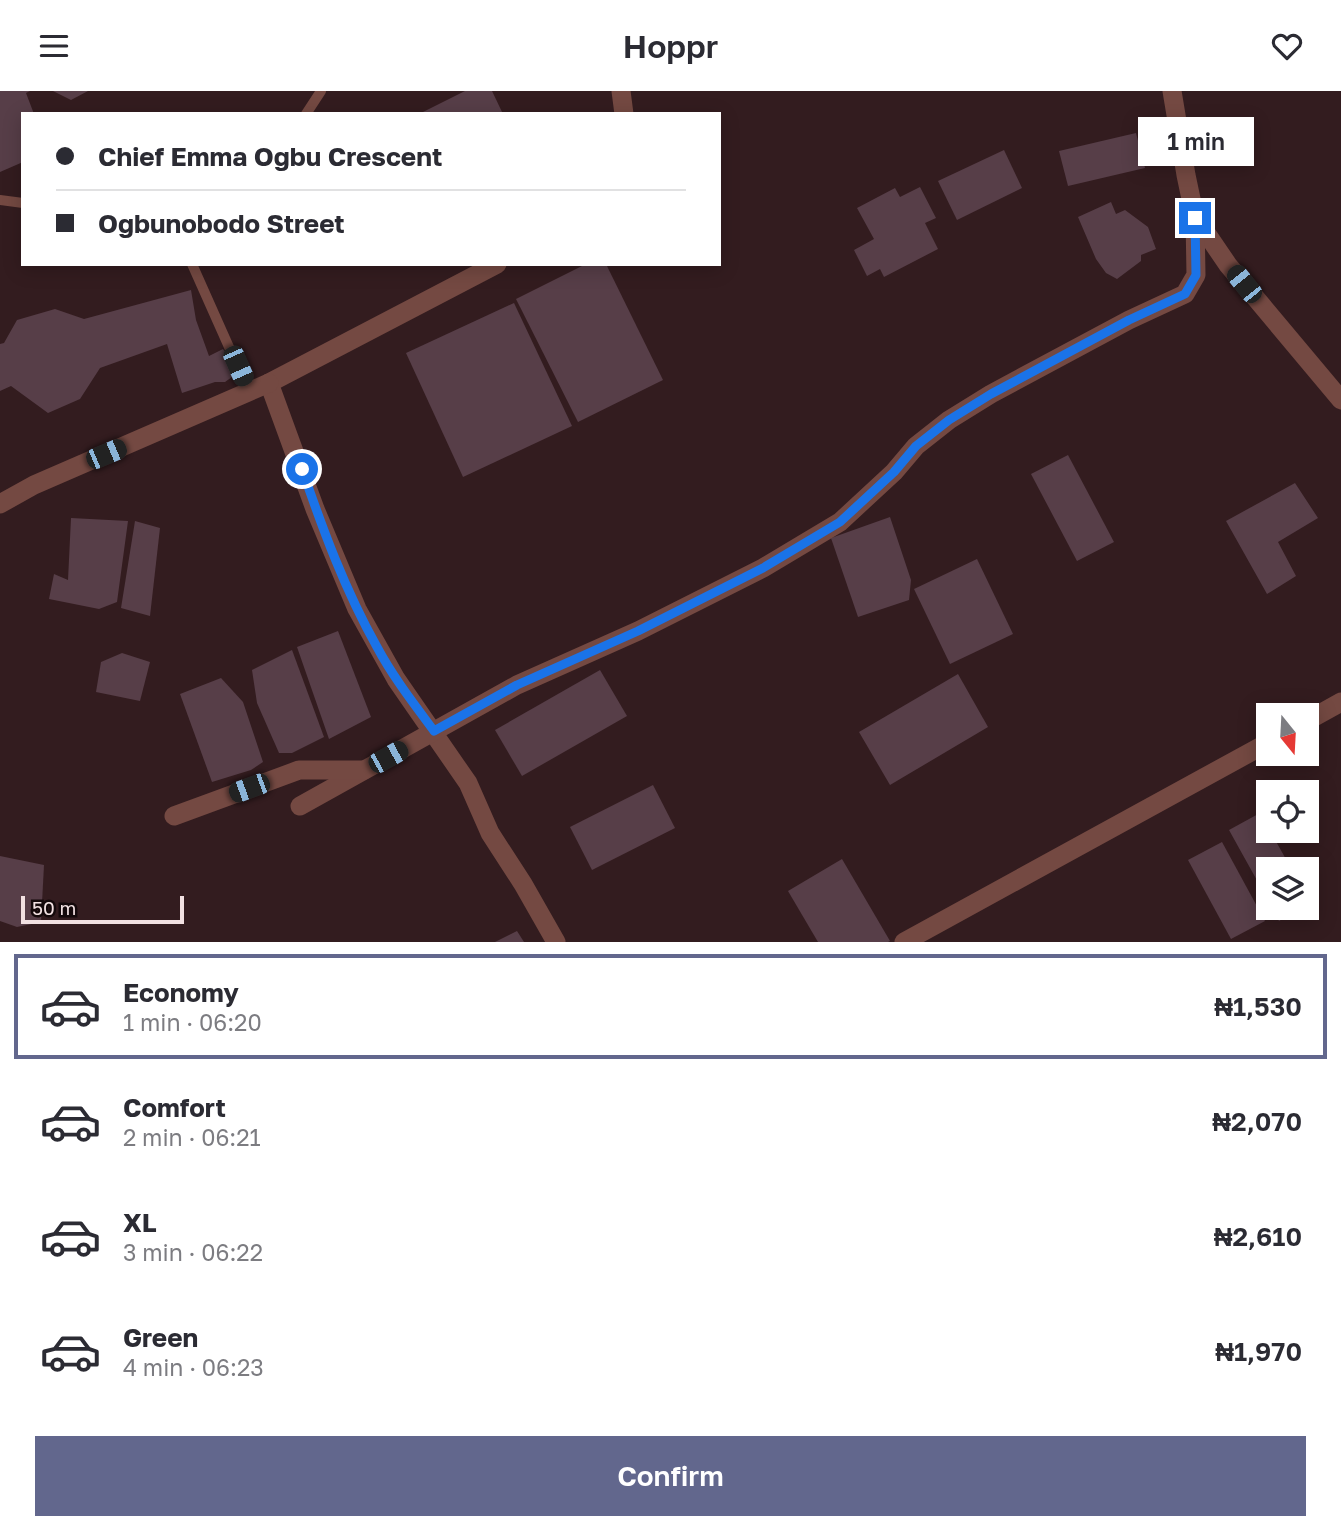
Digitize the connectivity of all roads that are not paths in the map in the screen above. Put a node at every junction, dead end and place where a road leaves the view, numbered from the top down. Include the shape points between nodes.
1 (321, 91) edge
2 (621, 91) edge
3 (1172, 91) edge
4 (307, 112) edge
5 (624, 112) edge
6 (0, 200) edge
7 (21, 203) edge
8 (1195, 218) junction
9 (193, 266) edge
10 (493, 266) edge
11 (269, 383) junction
12 (249, 392) junction
13 (1341, 400) edge
14 (0, 504) edge
15 (1341, 702) edge
16 (1320, 714) edge
17 (434, 731) junction
18 (1256, 749) edge
19 (365, 770) junction
20 (300, 806) dead end
21 (174, 816) dead end
22 (556, 942) edge
23 (905, 942) edge

1 - 4 lane
2 - 5 street
3 - 8 street
6 - 7 lane
8 - 13 street via 1228,265
8 - 17 street via 1196,275 1185,294 949,420 916,446 840,522 763,568 517,685
9 - 12 lane
10 - 11 street
11 - 12 street
11 - 17 street via 346,588 396,678
12 - 14 street
15 - 16 street
17 - 19 street
17 - 22 street
18 - 23 street
19 - 20 street
19 - 21 street via 299,770

